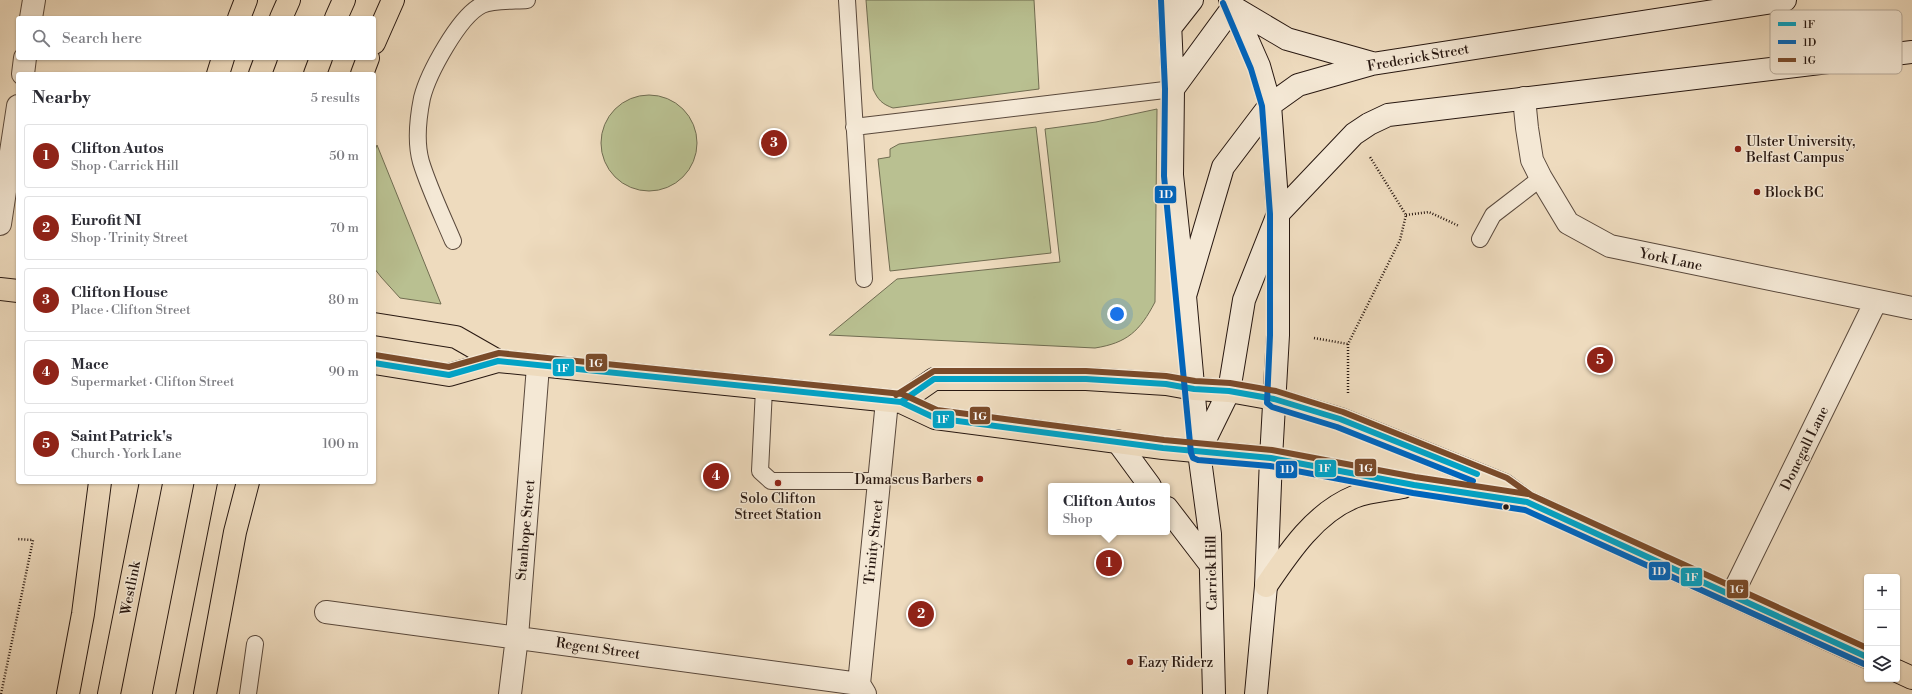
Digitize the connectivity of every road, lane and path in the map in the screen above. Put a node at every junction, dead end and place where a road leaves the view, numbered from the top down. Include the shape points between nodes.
1 (34, 0) edge
2 (246, 0) edge
3 (289, 0) edge
4 (344, 0) edge
5 (393, 0) edge
6 (527, 0) edge
7 (846, 0) edge
8 (1169, 0) edge
9 (1192, 0) edge
10 (1778, 0) edge
11 (482, 2) edge
12 (1231, 4) edge
13 (1703, 6) edge
14 (31, 16) edge
15 (240, 16) edge
16 (282, 16) edge
17 (337, 16) edge
18 (1170, 28) junction
19 (376, 38) edge
20 (1912, 52) edge
21 (1902, 53) edge
22 (25, 60) edge
23 (222, 60) edge
24 (265, 60) edge
25 (320, 60) edge
26 (367, 60) edge
27 (1372, 64) junction
28 (1770, 69) edge
29 (23, 72) edge
30 (219, 72) edge
31 (261, 72) edge
32 (316, 72) edge
33 (363, 72) edge
34 (1173, 89) junction
35 (1524, 98) junction
36 (1270, 105) junction
37 (16, 119) edge
38 (854, 127) junction
39 (1354, 134) junction
40 (1541, 178) junction
41 (1278, 214) junction
42 (1406, 215) junction
43 (0, 224) edge
44 (1481, 238) joint
45 (453, 241) dead end
46 (864, 279) dead end
47 (0, 289) edge
48 (16, 291) edge
49 (1185, 296) junction
50 (1876, 301) junction
51 (1912, 308) edge
52 (376, 324) edge
53 (1314, 338) dead end
54 (1348, 344) junction
55 (498, 361) junction
56 (376, 363) edge
57 (538, 366) junction
58 (764, 389) junction
59 (1194, 389) junction
60 (1229, 391) junction
61 (1274, 399) junction
62 (894, 401) junction
63 (1340, 419) junction
64 (1117, 441) junction
65 (1199, 452) junction
66 (1271, 458) junction
67 (879, 481) junction
68 (1148, 483) edge
69 (100, 484) edge
70 (152, 484) edge
71 (206, 484) edge
72 (247, 484) edge
73 (1414, 485) junction
74 (1527, 502) junction
75 (1170, 512) edge
76 (17, 539) dead end
77 (1210, 564) junction
78 (1266, 586) junction
79 (1732, 595) junction
80 (326, 612) dead end
81 (517, 637) junction
82 (255, 644) dead end
83 (1864, 656) edge
84 (1900, 672) edge
85 (1912, 678) edge
86 (862, 689) edge
87 (1, 694) edge
88 (68, 694) edge
89 (109, 694) edge
90 (164, 694) edge
91 (205, 694) edge
92 (248, 694) edge
93 (510, 694) edge
94 (1214, 694) edge
95 (1256, 694) edge

1 - 14 main road
2 - 15 main road
3 - 16 main road
4 - 17 main road
5 - 19 main road
6 - 11 lane
7 - 38 lane
8 - 18 main road, Carrick Hill
9 - 18 main road
10 - 13 main road, Frederick Street
11 - 45 lane via 456,28 438,60 422,96 417,127 421,161
12 - 27 main road via 1287,39
12 - 34 main road
12 - 36 main road via 1259,66
13 - 27 main road, Frederick Street
18 - 34 main road, Carrick Hill
20 - 21 main road
22 - 29 main road
23 - 30 main road
24 - 31 main road
25 - 32 main road
26 - 33 main road
27 - 36 main road, Frederick Street via 1298,85
28 - 35 main road
34 - 38 lane
34 - 49 main road, Carrick Hill via 1172,175
35 - 39 main road via 1388,115
35 - 40 main road, York Lane via 1532,160
36 - 41 main road
36 - 49 main road, Frederick Street via 1223,167
37 - 43 main road
38 - 46 lane
39 - 41 main road
39 - 42 path
40 - 44 lane via 1493,215
40 - 50 main road, York Lane via 1568,223 1610,246
41 - 60 main road via 1244,300
41 - 61 main road via 1278,335
42 - 44 path via 1429,212
42 - 54 path via 1400,240
47 - 48 main road
49 - 59 main road, Carrick Hill
50 - 51 main road, York Lane
50 - 79 main road, Donegall Lane
52 - 55 main road via 456,338
53 - 54 path
54 - 63 path via 1348,401
55 - 56 main road via 449,375
55 - 57 main road
57 - 58 main road
57 - 81 main road, Stanhope Street
58 - 62 main road
58 - 67 lane via 760,471 771,481
59 - 60 main road
59 - 62 main road via 1166,384 1086,379 934,379
59 - 65 main road, Carrick Hill
60 - 61 main road
60 - 65 main road
61 - 63 main road
61 - 66 main road
62 - 64 main road via 935,418
62 - 67 main road, Trinity Street
63 - 74 main road via 1504,485
64 - 65 main road
64 - 68 main road
65 - 66 main road
65 - 77 main road, Carrick Hill via 1210,534
66 - 73 main road
66 - 78 main road
67 - 86 main road, Trinity Street
69 - 88 main road via 83,614
70 - 89 main road, Westlink
71 - 90 main road
72 - 91 main road via 235,532
73 - 74 main road
73 - 78 main road via 1355,496 1337,506 1302,537
74 - 79 main road
75 - 77 main road
76 - 87 path via 33,540
77 - 94 main road, Carrick Hill
78 - 95 main road
79 - 83 main road
80 - 81 main road, Regent Street
81 - 86 main road, Regent Street
81 - 93 main road, Stanhope Street
82 - 92 lane
84 - 85 main road

